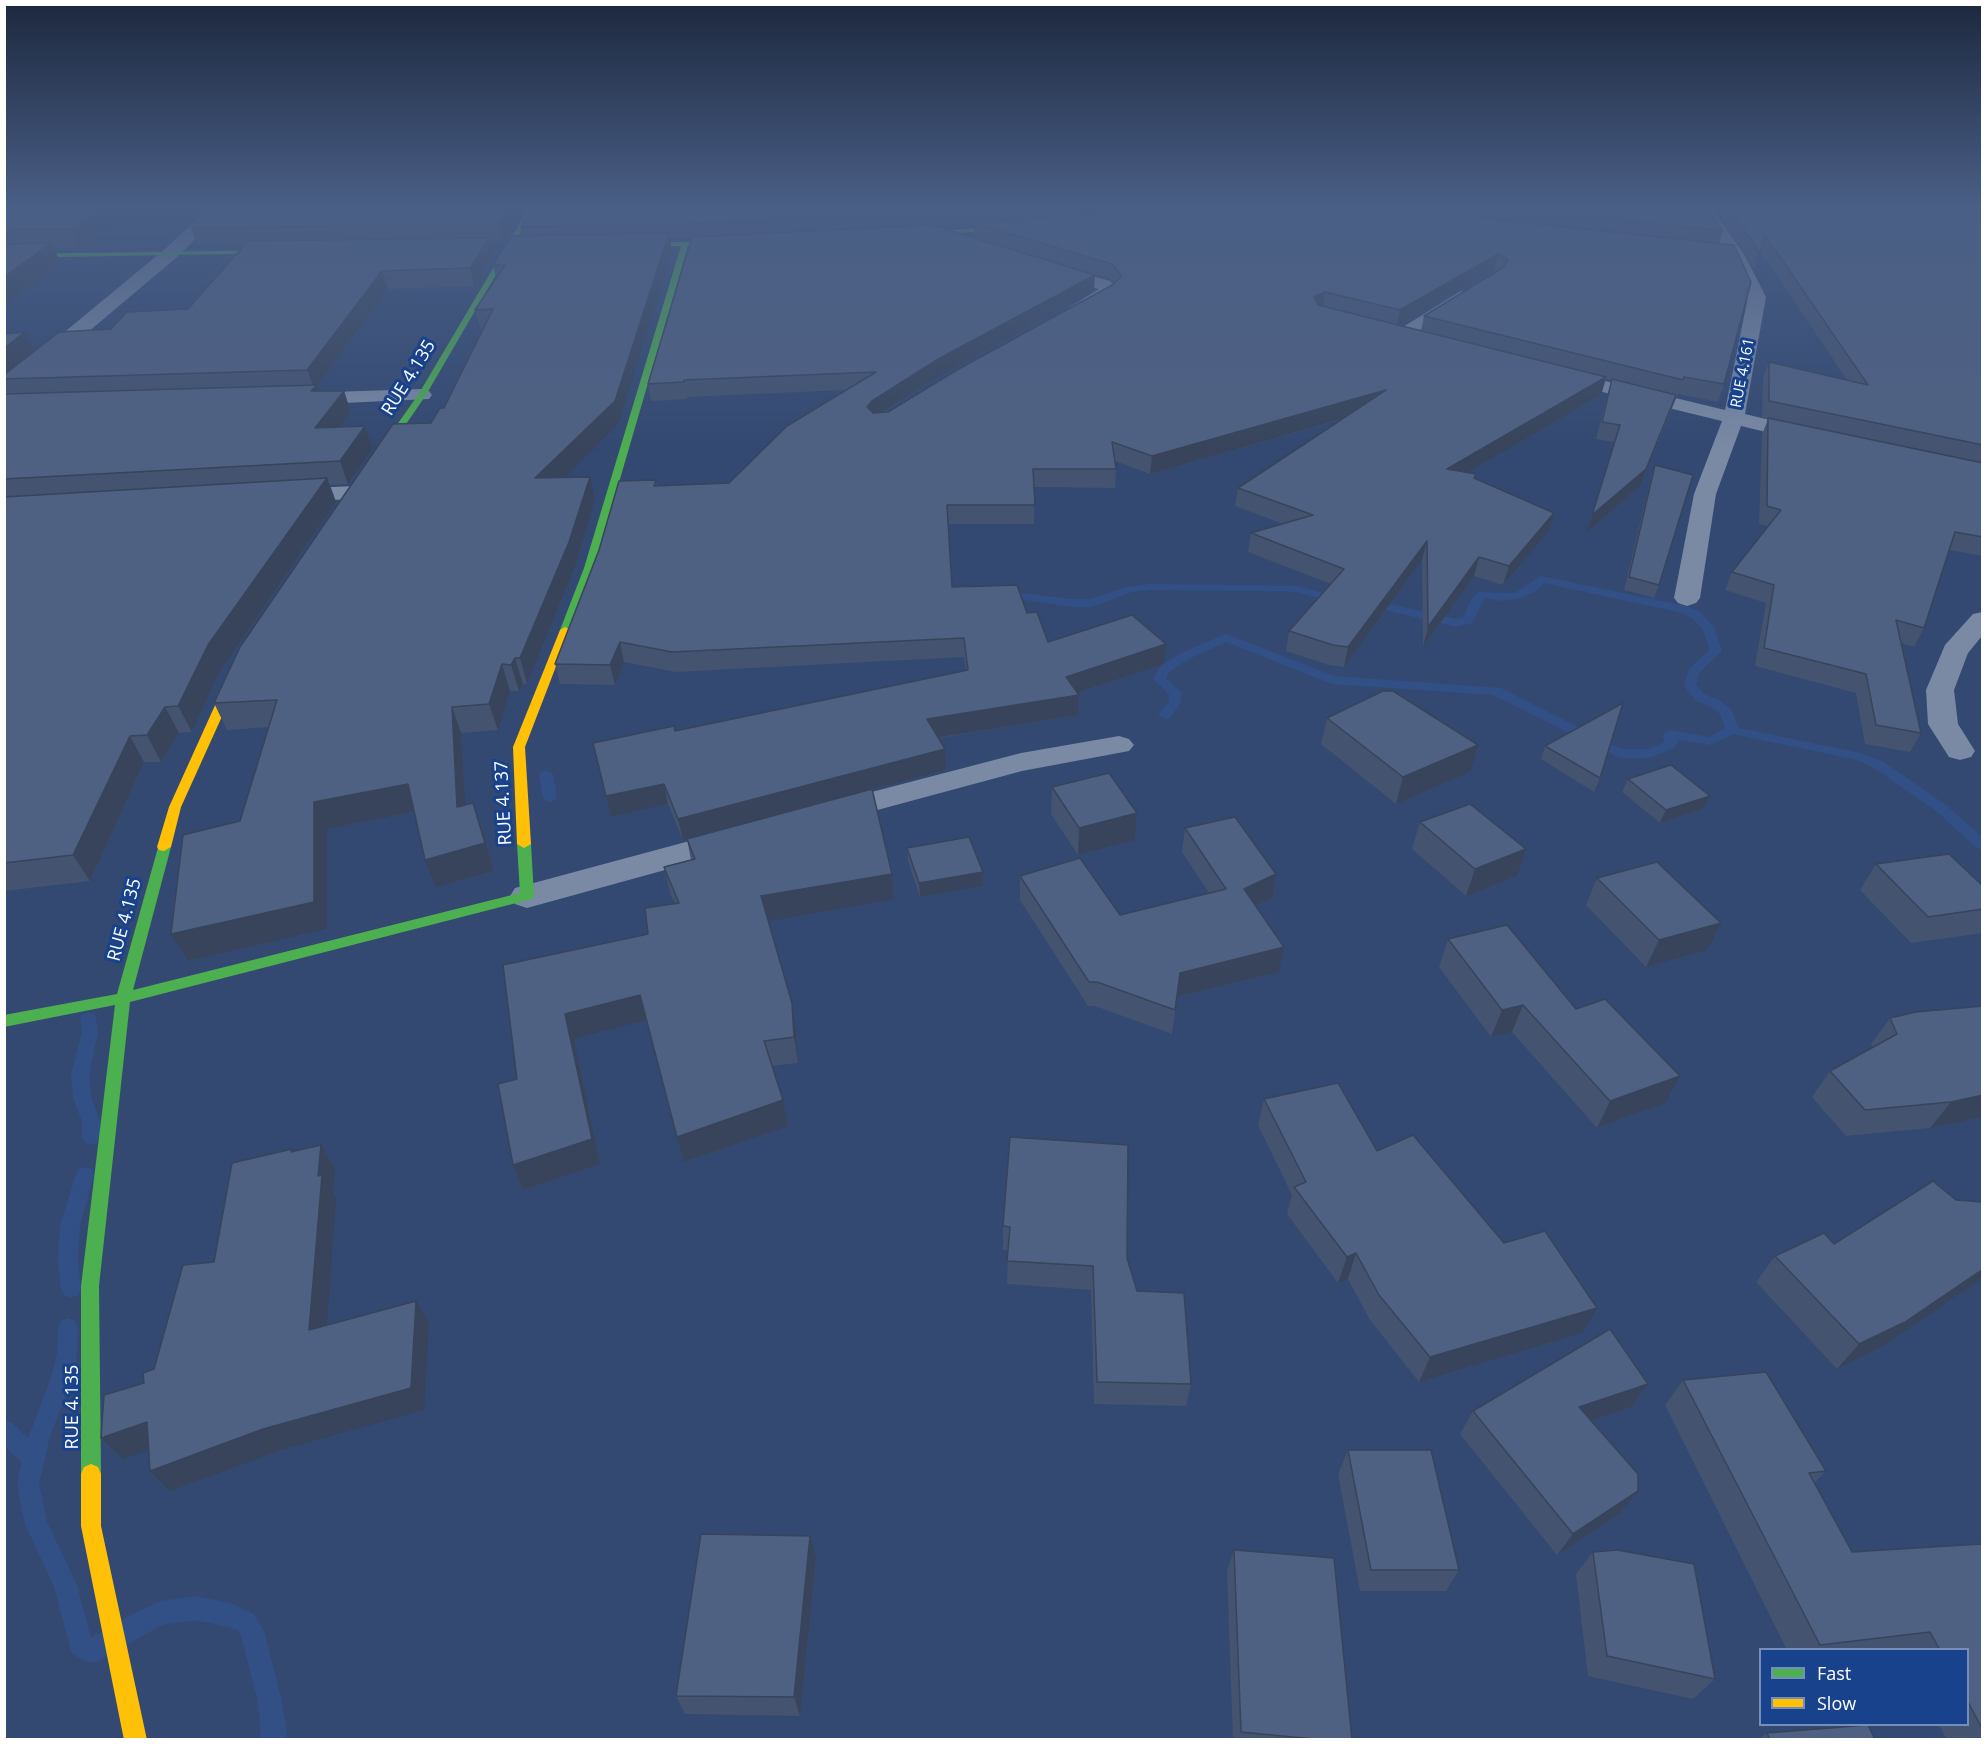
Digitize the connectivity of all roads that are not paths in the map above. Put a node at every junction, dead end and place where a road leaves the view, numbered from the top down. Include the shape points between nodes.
1 (134, 287) edge
2 (480, 287) edge
3 (672, 287) edge
4 (1107, 287) edge
5 (1752, 287) edge
6 (1474, 288) edge
7 (1057, 321) edge
8 (1377, 329) edge
9 (1399, 335) junction
10 (1422, 341) edge
11 (1537, 370) edge
12 (422, 395) junction
13 (279, 399) edge
14 (8, 403) edge
15 (1733, 420) junction
16 (1824, 439) edge
17 (362, 483) junction
18 (260, 497) edge
19 (342, 513) edge
20 (1687, 598) dead end
21 (1983, 620) edge
22 (243, 662) edge
23 (1119, 745) dead end
24 (1960, 751) dead end
25 (802, 821) edge
26 (756, 833) edge
27 (527, 896) junction
28 (123, 999) junction
29 (4, 1021) edge
30 (136, 1740) edge

1 - 14 street
2 - 12 street, RUE 4.135
3 - 27 street, RUE 4.137 via 589,568 519,747
4 - 7 street via 1110,290 1107,294
5 - 15 street, RUE 4.161 via 1757,297
6 - 9 street
8 - 9 street
9 - 10 street
11 - 15 street, RUE 4.161
12 - 13 street
12 - 17 street, RUE 4.135
15 - 16 street
15 - 20 street via 1705,494
17 - 18 street
17 - 19 street, RUE 4.135
21 - 24 street via 1955,651 1940,690 1943,723
22 - 28 street, RUE 4.135 via 175,807
23 - 25 street via 1021,762
26 - 27 street
27 - 28 street
28 - 29 street
28 - 30 street, RUE 4.135 via 90,1286 91,1526

